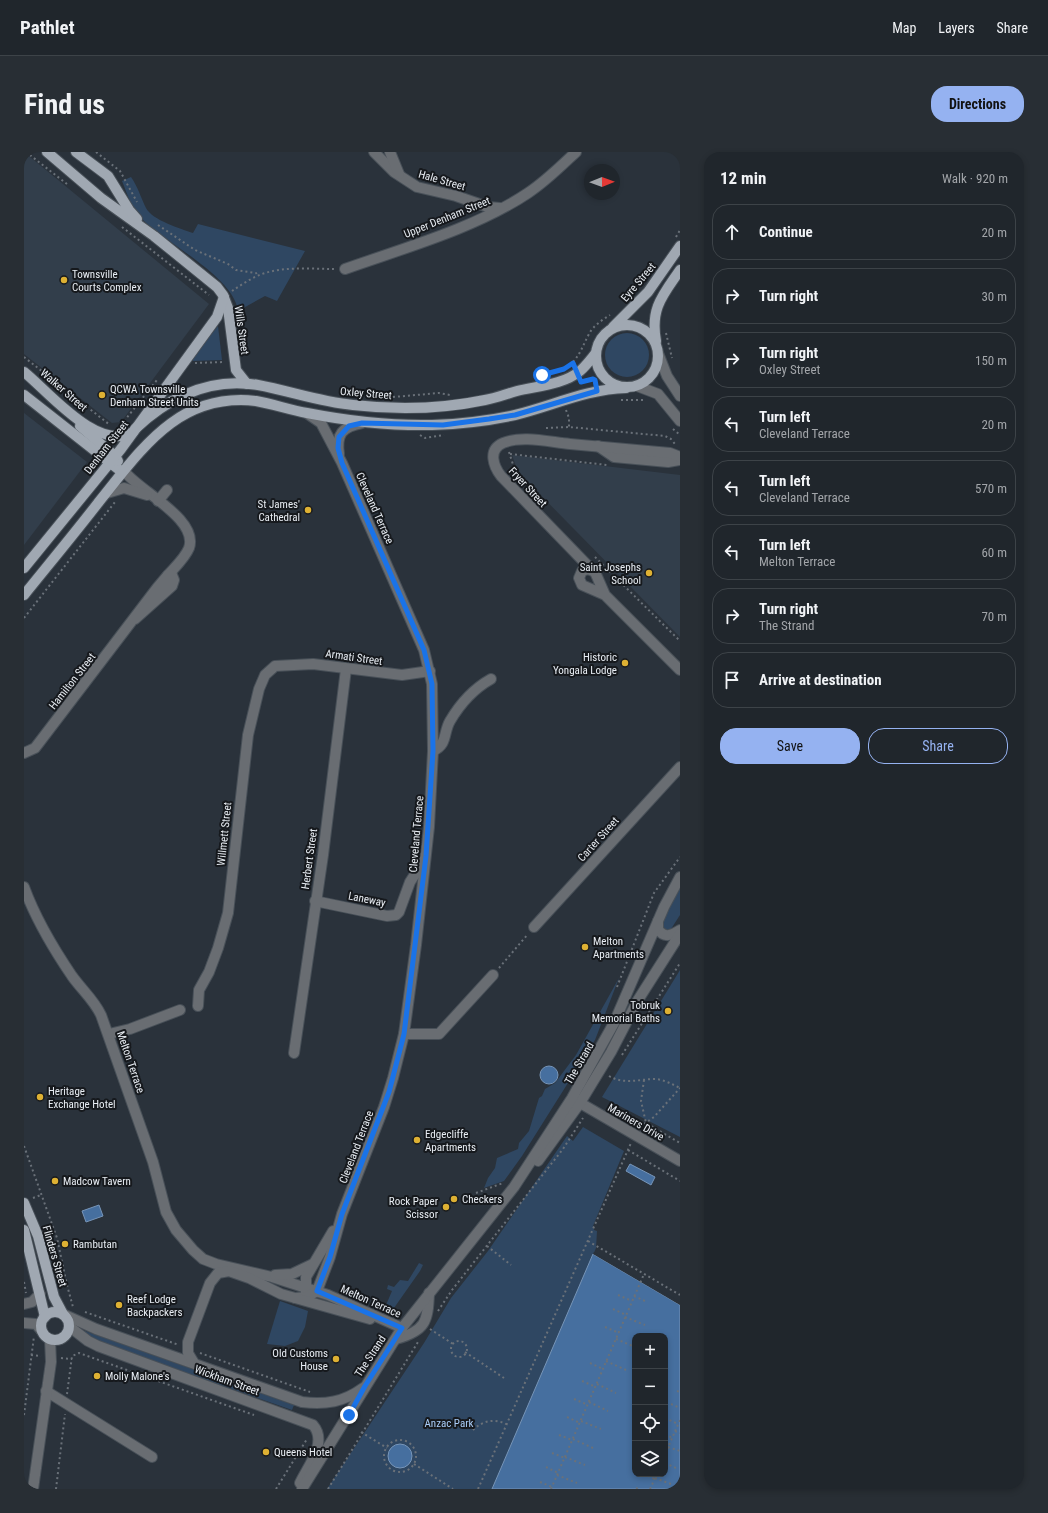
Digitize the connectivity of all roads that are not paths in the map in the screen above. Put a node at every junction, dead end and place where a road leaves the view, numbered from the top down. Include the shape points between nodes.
1 (76, 152) edge
2 (567, 152) edge
3 (576, 152) edge
4 (51, 153) edge
5 (383, 153) edge
6 (551, 174) junction
7 (111, 179) junction
8 (100, 198) junction
9 (502, 207) junction
10 (154, 236) junction
11 (676, 245) edge
12 (346, 269) road end
13 (680, 270) edge
14 (228, 294) junction
15 (610, 329) junction
16 (658, 351) junction
17 (596, 353) junction
18 (24, 372) edge
19 (247, 384) junction
20 (637, 386) junction
21 (626, 388) junction
22 (24, 395) edge
23 (680, 396) edge
24 (305, 412) junction
25 (69, 413) junction
26 (680, 421) edge
27 (362, 423) junction
28 (134, 431) junction
29 (598, 446) junction
30 (115, 456) junction
31 (680, 459) edge
32 (342, 463) junction
33 (125, 473) junction
34 (167, 490) dead end
35 (106, 492) junction
36 (156, 500) junction
37 (24, 568) edge
38 (592, 569) junction
39 (24, 595) edge
40 (604, 595) junction
41 (275, 666) joint
42 (346, 668) junction
43 (680, 670) edge
44 (430, 671) junction
45 (491, 679) dead end
46 (433, 751) junction
47 (24, 753) edge
48 (680, 767) edge
49 (426, 856) junction
50 (680, 877) edge
51 (24, 887) edge
52 (315, 901) junction
53 (659, 920) junction
54 (534, 927) road end
55 (680, 930) edge
56 (680, 934) edge
57 (493, 975) road end
58 (198, 1006) dead end
59 (180, 1010) dead end
60 (109, 1034) junction
61 (404, 1034) junction
62 (294, 1053) dead end
63 (580, 1103) junction
64 (680, 1161) edge
65 (24, 1203) edge
66 (342, 1214) junction
67 (24, 1230) edge
68 (196, 1253) junction
69 (314, 1264) junction
70 (265, 1275) junction
71 (211, 1281) junction
72 (317, 1291) junction
73 (306, 1292) junction
74 (429, 1293) junction
75 (40, 1294) junction
76 (295, 1298) junction
77 (25, 1304) edge
78 (318, 1304) junction
79 (64, 1315) junction
80 (45, 1316) junction
81 (28, 1323) edge
82 (70, 1327) junction
83 (402, 1328) junction
84 (42, 1331) junction
85 (50, 1339) junction
86 (396, 1339) junction
87 (194, 1363) junction
88 (365, 1386) junction
89 (46, 1391) junction
90 (152, 1457) dead end
91 (33, 1489) edge
92 (296, 1489) edge
93 (302, 1489) edge

1 - 7 main road, Wills Street
2 - 6 street, Upper Denham Street
3 - 6 street, Upper Denham Street
4 - 8 main road, Wills Street
5 - 9 street, Hale Street via 400,176 423,189 456,196 488,207
6 - 9 street, Upper Denham Street via 531,191
7 - 8 main road via 112,195
7 - 10 main road, Wills Street via 132,214
8 - 10 main road, Wills Street
9 - 12 street, Upper Denham Street via 439,236
10 - 14 main road, Wills Street
11 - 15 main road, Eyre Street via 648,292
13 - 16 main road via 656,308 654,322
14 - 19 main road, Wills Street via 234,363 237,373
14 - 28 main road, Denham Street via 217,317
15 - 16 main road via 627,324 639,327 649,333
15 - 17 main road via 599,342
16 - 20 main road via 658,364 653,373
16 - 23 street
17 - 19 main road, Oxley Street via 577,373 559,382 486,400 440,407 352,405
17 - 21 main road via 601,374 612,384
18 - 25 main road, Walker Street
19 - 28 main road, Oxley Street via 215,385 183,394 158,409
20 - 21 main road
20 - 26 street via 658,394
21 - 27 main road via 597,391 515,415 482,420 421,425
22 - 30 main road
24 - 27 main road
24 - 32 street, Cleveland Terrace via 321,423
24 - 33 main road via 244,401 210,404 184,414 154,435
25 - 28 main road, Walker Street via 99,432 112,436 125,436
25 - 30 main road via 92,438
27 - 32 street, Cleveland Terrace via 349,426 342,432 338,448
28 - 30 main road, Denham Street
29 - 31 street via 670,453
29 - 31 street via 614,457 668,462
29 - 38 street, Fryer Street via 539,441 507,442 499,445 494,452 493,464
30 - 33 main road
30 - 33 main road via 120,459
30 - 37 main road, Denham Street
32 - 44 street, Cleveland Terrace via 424,650
33 - 35 main road
33 - 36 street
34 - 36 street
35 - 36 street via 124,488 141,492
35 - 39 main road
36 - 47 street, Hamilton Street via 186,527 190,537 187,552 35,748
38 - 40 street, Fryer Street
38 - 40 street, Fryer Street via 582,571 579,575 580,582
40 - 43 street, Fryer Street
41 - 42 street, Armati Street via 313,664
41 - 58 street, Willmett Street via 262,681 248,735 228,912 218,948 199,990
42 - 44 street, Armati Street via 408,676
42 - 52 street, Herbert Street
44 - 46 street, Cleveland Terrace via 433,692
45 - 46 street via 474,691 455,714 448,725 443,744
46 - 49 street, Cleveland Terrace
48 - 54 street, Carter Street
49 - 52 street, Laneway via 410,882 401,909 396,915 387,916
49 - 61 street, Cleveland Terrace
50 - 53 street, The Strand
51 - 60 street, Melton Terrace via 47,938 73,977 94,1001
52 - 62 street, Herbert Street
53 - 55 street via 658,929 663,934 669,936
53 - 63 street, The Strand
56 - 63 street, The Strand via 638,1000
57 - 61 street via 439,1034
59 - 60 street
60 - 68 street, Melton Terrace via 153,1162 166,1212 176,1230
61 - 66 street, Cleveland Terrace via 387,1100
63 - 64 street, Mariners Drive
63 - 74 street, The Strand via 549,1147 510,1183
65 - 79 main road, Flinders Street via 38,1236 54,1296
66 - 69 street, Cleveland Terrace
66 - 72 street, Cleveland Terrace
67 - 75 main road, Flinders Street
68 - 70 street, Melton Terrace via 216,1264
68 - 71 street, Melton Terrace via 210,1272
69 - 70 street via 292,1274
69 - 73 street, Cleveland Terrace via 306,1277
70 - 73 street, Melton Terrace
71 - 76 street, Melton Terrace via 218,1273 229,1271
71 - 87 street via 190,1336 189,1357
72 - 73 street, Melton Terrace
72 - 83 street, Melton Terrace
73 - 76 street
73 - 78 street
74 - 83 street, The Strand
74 - 86 street via 429,1310 424,1322 413,1333
75 - 77 street via 35,1300
75 - 80 main road, Flinders Street
76 - 78 street, Melton Terrace
78 - 83 street, Melton Terrace
79 - 80 main road via 56,1312
79 - 82 main road
79 - 87 street, Wickham Street via 96,1329
80 - 84 main road via 41,1323
81 - 84 street via 38,1325
82 - 85 main road via 61,1339
82 - 92 street, Wickham Street via 98,1346 313,1425 319,1435 318,1446
83 - 86 street, The Strand
84 - 85 main road
85 - 89 street via 51,1362
86 - 88 street, The Strand
87 - 88 street, Wickham Street via 308,1403 334,1402 350,1396
88 - 93 street, The Strand
89 - 90 street
89 - 91 street

